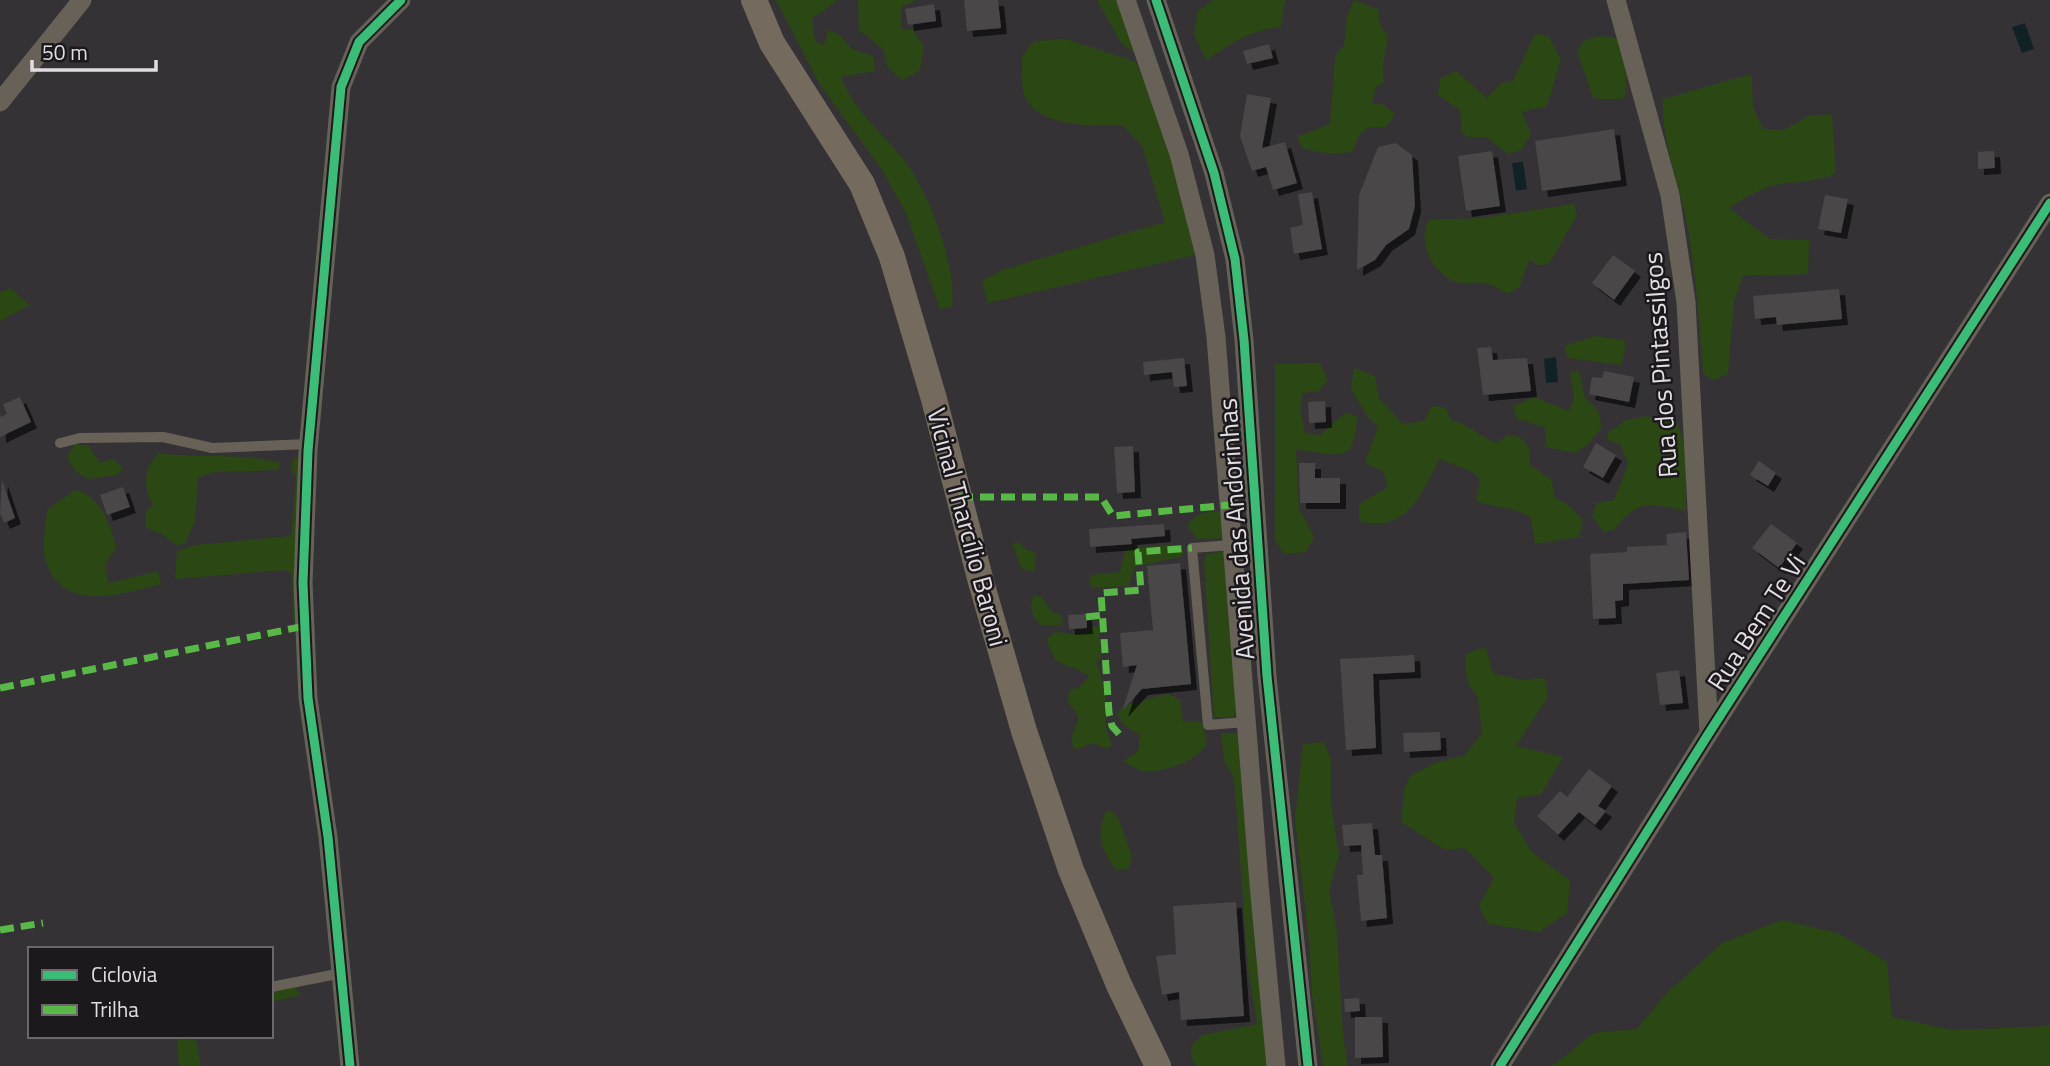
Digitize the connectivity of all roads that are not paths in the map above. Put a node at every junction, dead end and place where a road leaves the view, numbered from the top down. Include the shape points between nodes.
1 (82, 0) edge
2 (401, 0) edge
3 (754, 0) edge
4 (1126, 0) edge
5 (1156, 0) edge
6 (1616, 0) edge
7 (0, 102) edge
8 (2050, 203) edge
9 (60, 443) dead end
10 (309, 444) junction
11 (1232, 545) junction
12 (1246, 722) junction
13 (1709, 733) junction
14 (342, 972) junction
15 (273, 986) edge
16 (349, 1066) edge
17 (1158, 1066) edge
18 (1276, 1066) edge
19 (1308, 1066) edge
20 (1500, 1066) edge

1 - 7 street
2 - 10 street via 359,41 341,88
3 - 17 main road, Vicinal Tharcílio Baroni via 772,43 863,184 892,257 1024,732 1071,870
4 - 11 street, Avenida das Andorinhas via 1180,154 1205,255
5 - 19 street, Avenida das Andorinhas via 1214,173 1235,259 1267,676
6 - 13 street, Rua dos Pintassilgos via 1670,195 1686,302
8 - 13 street, Rua Bem Te Vi
9 - 10 lane via 80,438 163,437 212,448
10 - 14 street via 303,583 308,698
11 - 12 street, Avenida das Andorinhas
11 - 12 lane via 1192,548 1208,725
12 - 18 street, Avenida das Andorinhas
13 - 20 street, Rua Bem Te Vi
14 - 15 lane
14 - 16 street

